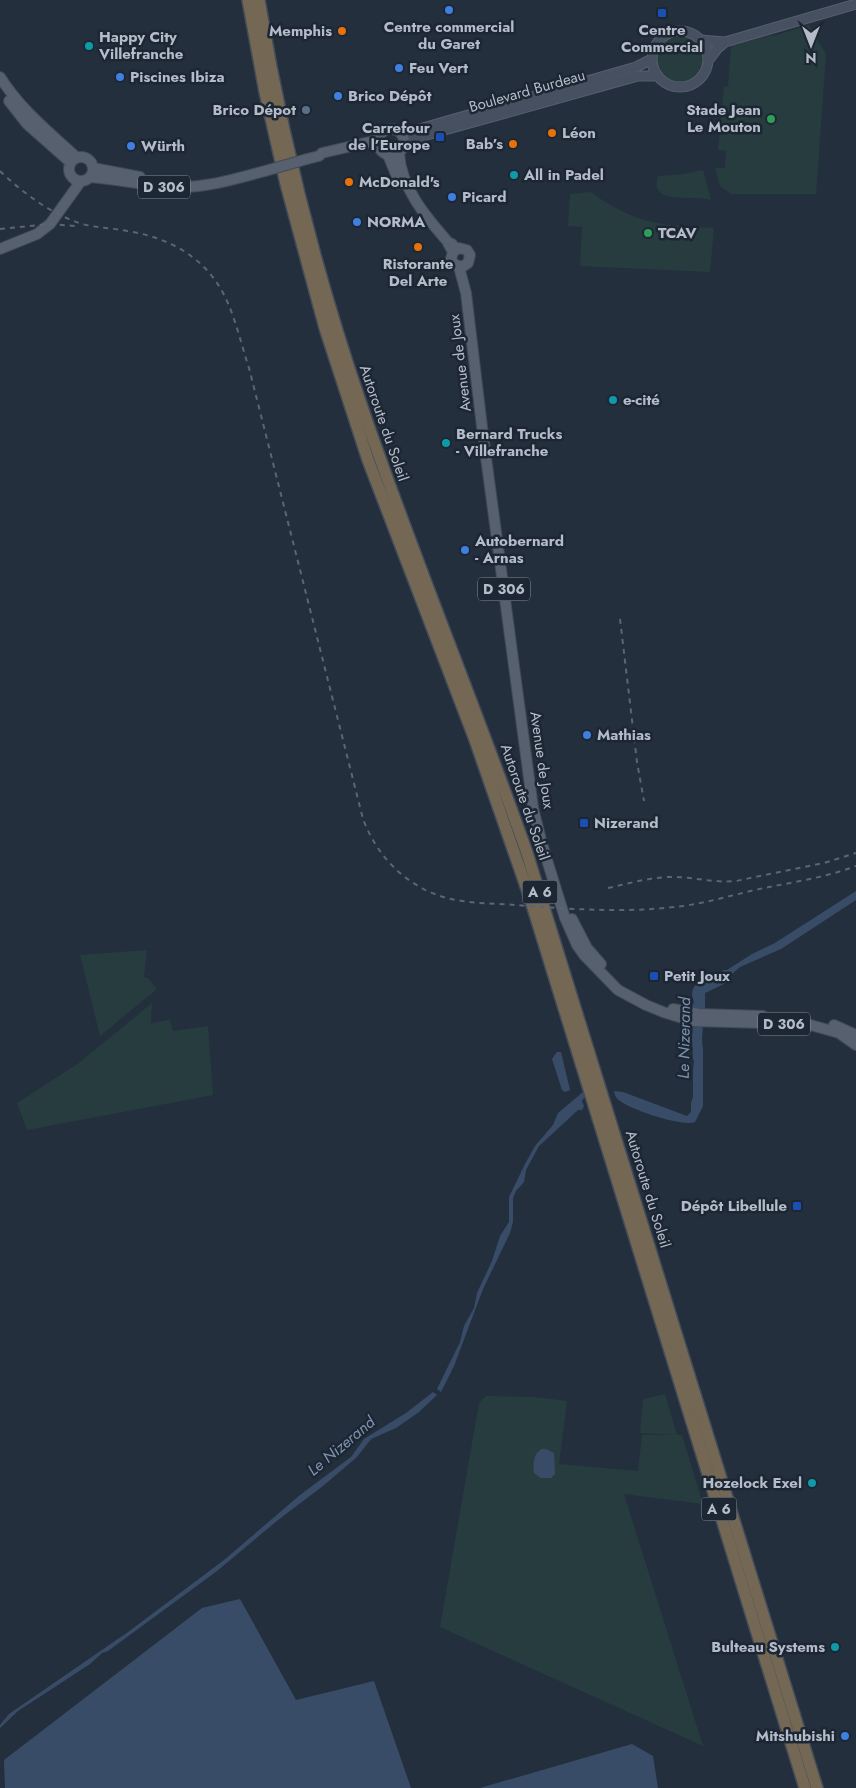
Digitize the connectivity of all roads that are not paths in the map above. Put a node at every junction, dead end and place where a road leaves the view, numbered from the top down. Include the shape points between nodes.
1 (248, 0) edge
2 (259, 0) edge
3 (856, 4) edge
4 (700, 40) junction
5 (725, 42) junction
6 (652, 59) junction
7 (708, 61) junction
8 (658, 76) junction
9 (0, 77) edge
10 (0, 87) edge
11 (403, 137) junction
12 (379, 144) junction
13 (393, 154) junction
14 (73, 160) junction
15 (88, 175) junction
16 (71, 177) junction
17 (53, 220) junction
18 (0, 250) edge
19 (454, 251) junction
20 (463, 266) junction
21 (708, 1018) junction
22 (856, 1035) edge
23 (856, 1045) edge
24 (805, 1788) edge
25 (817, 1788) edge

1 - 24 highway, Autoroute du Soleil / A 6 via 282,167 325,328 368,460 522,874
2 - 25 highway, Autoroute du Soleil / A 6 via 296,180 347,362 527,853
3 - 5 main road
4 - 5 main road
4 - 6 main road via 687,33 672,33 660,40
4 - 7 main road
5 - 7 main road
6 - 8 main road
6 - 11 main road, Boulevard Burdeau via 636,68
7 - 8 main road via 702,77 687,86 671,86
8 - 11 main road, Boulevard Burdeau via 638,76
9 - 14 main road via 16,100
10 - 14 main road via 27,124
11 - 12 main road via 394,129 387,129 381,133
11 - 13 main road via 402,150
12 - 13 main road
12 - 15 main road, D 306, bridge via 322,153 218,184 176,187
13 - 19 main road via 403,191
14 - 15 main road via 87,158
14 - 16 main road via 68,170
15 - 16 main road via 76,180
15 - 17 main road
16 - 17 main road
17 - 18 main road via 44,230
19 - 20 main road via 452,262
19 - 20 main road via 464,249 469,252 470,258
20 - 21 main road, Avenue de Joux / D 306 via 527,740 531,794 538,831 565,918 576,945 584,955 606,979 630,997 663,1012
21 - 22 main road, Avenue de Joux / D 306 via 811,1019 841,1027
21 - 23 main road, Avenue de Joux / D 306 via 807,1024 839,1033

